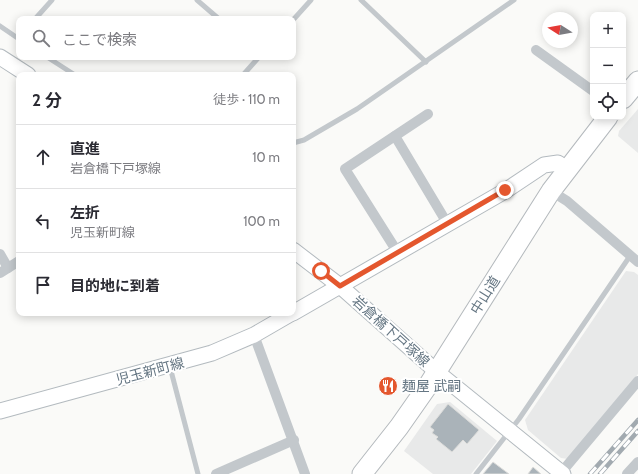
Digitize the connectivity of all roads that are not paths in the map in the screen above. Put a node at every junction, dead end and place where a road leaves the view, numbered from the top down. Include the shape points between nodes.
1 (52, 0) edge
2 (197, 0) edge
3 (311, 0) edge
4 (361, 0) edge
5 (514, 0) edge
6 (38, 16) edge
7 (216, 16) edge
8 (296, 17) edge
9 (0, 26) edge
10 (16, 36) edge
11 (536, 50) dead end
12 (0, 57) edge
13 (52, 60) edge
14 (256, 60) edge
15 (426, 62) junction
16 (23, 72) edge
17 (70, 72) edge
18 (246, 72) edge
19 (638, 81) edge
20 (590, 89) edge
21 (626, 95) edge
22 (428, 114) dead end
23 (606, 120) edge
24 (395, 136) junction
25 (296, 142) edge
26 (566, 169) junction
27 (551, 191) junction
28 (447, 223) junction
29 (296, 252) edge
30 (398, 253) junction
31 (0, 254) edge
32 (634, 259) edge
33 (16, 263) edge
34 (4, 271) edge
35 (340, 286) junction
36 (296, 311) edge
37 (288, 316) edge
38 (254, 335) junction
39 (170, 366) junction
40 (437, 372) junction
41 (638, 381) edge
42 (0, 411) edge
43 (510, 431) junction
44 (294, 440) junction
45 (638, 462) edge
46 (198, 474) edge
47 (217, 474) edge
48 (305, 474) edge
49 (362, 474) edge
50 (476, 474) edge
51 (561, 474) edge
52 (628, 474) edge

1 - 6 lane
2 - 7 lane
3 - 8 lane
4 - 15 lane
5 - 15 lane
9 - 10 lane
11 - 20 street
12 - 16 main road
13 - 17 lane
14 - 18 lane
15 - 25 lane via 357,109
19 - 21 highway
22 - 24 street
23 - 26 highway, 中山道
24 - 28 street
24 - 30 street via 345,169
26 - 27 highway, 中山道
26 - 28 main road, 児玉新町線 via 558,163 544,165
27 - 32 street
27 - 40 highway, 中山道
28 - 30 main road, 児玉新町線
29 - 35 main road, 岩倉橋下戸塚線
30 - 35 main road, 児玉新町線
31 - 34 street
32 - 43 lane
33 - 34 street
35 - 36 main road, 児玉新町線
35 - 40 main road, 岩倉橋下戸塚線
37 - 38 main road, 児玉新町線
38 - 39 main road, 児玉新町線 via 212,353
38 - 44 street
39 - 42 main road, 児玉新町線
39 - 46 lane
40 - 43 main road, 岩倉橋下戸塚線
40 - 49 highway, 中山道
41 - 51 street
43 - 50 lane
43 - 51 main road, 岩倉橋下戸塚線
44 - 47 street
44 - 48 street
45 - 52 street

